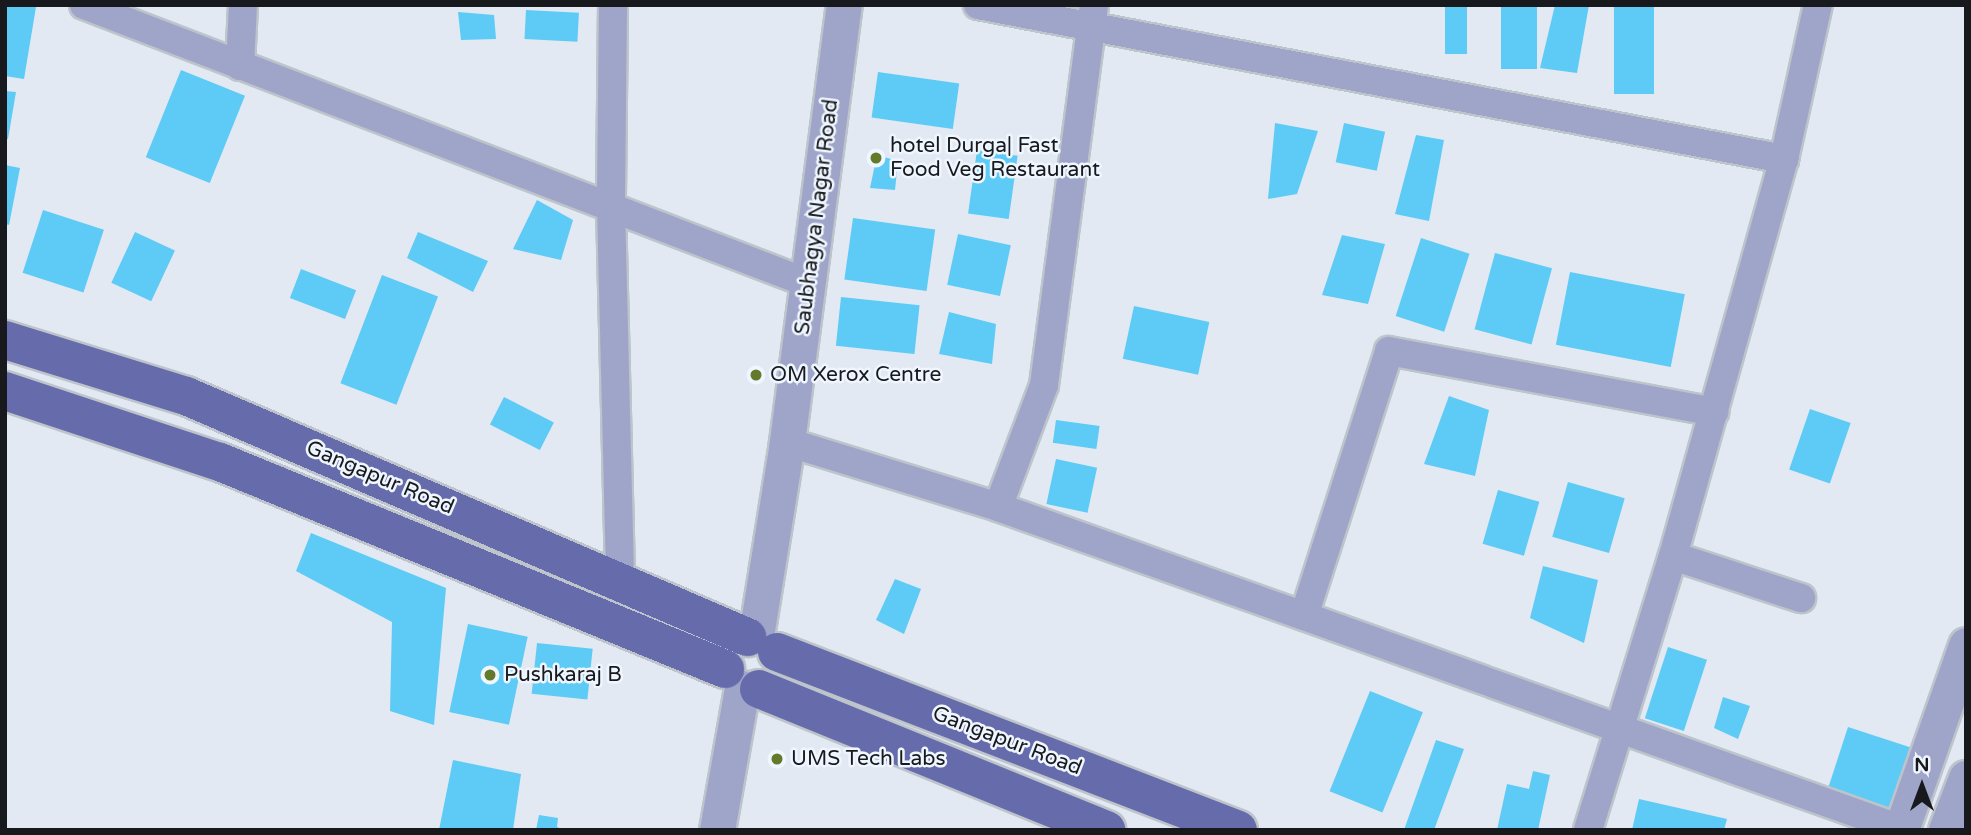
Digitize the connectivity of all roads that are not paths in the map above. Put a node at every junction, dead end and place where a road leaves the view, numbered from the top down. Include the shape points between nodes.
1 (84, 5) edge
2 (243, 5) edge
3 (614, 5) edge
4 (844, 5) edge
5 (978, 5) edge
6 (1818, 5) edge
7 (1092, 17) edge
8 (240, 66) junction
9 (1784, 159) junction
10 (611, 207) junction
11 (808, 283) junction
12 (5, 340) edge
13 (5, 391) edge
14 (1714, 412) junction
15 (787, 442) junction
16 (998, 507) junction
17 (1673, 556) junction
18 (620, 580) junction
19 (1801, 598) dead end
20 (1304, 616) junction
21 (760, 642) junction
22 (1966, 645) edge
23 (742, 682) junction
24 (1619, 728) junction
25 (1966, 778) edge
26 (716, 830) edge
27 (1106, 830) edge
28 (1238, 830) edge
29 (1588, 830) edge
30 (1901, 830) edge
31 (1947, 830) edge

1 - 8 street
2 - 8 street
3 - 10 street
4 - 11 street, Saubhagya Nagar Road
5 - 7 street
6 - 9 street
7 - 9 street
7 - 16 street via 1044,385
8 - 10 street
9 - 14 street
10 - 11 street
10 - 18 street
11 - 15 street, Saubhagya Nagar Road
12 - 18 main road, Gangapur Road via 186,396
13 - 23 main road, Gangapur Road via 219,461
14 - 17 street
14 - 20 street via 1389,352
15 - 16 street
15 - 21 street, Saubhagya Nagar Road
16 - 20 street
17 - 19 street
17 - 24 street
18 - 21 main road, Gangapur Road
20 - 24 street
21 - 23 main road via 727,652
21 - 28 main road, Gangapur Road
22 - 30 street
23 - 26 street
23 - 27 main road, Gangapur Road
24 - 29 street
24 - 30 street
25 - 31 street

